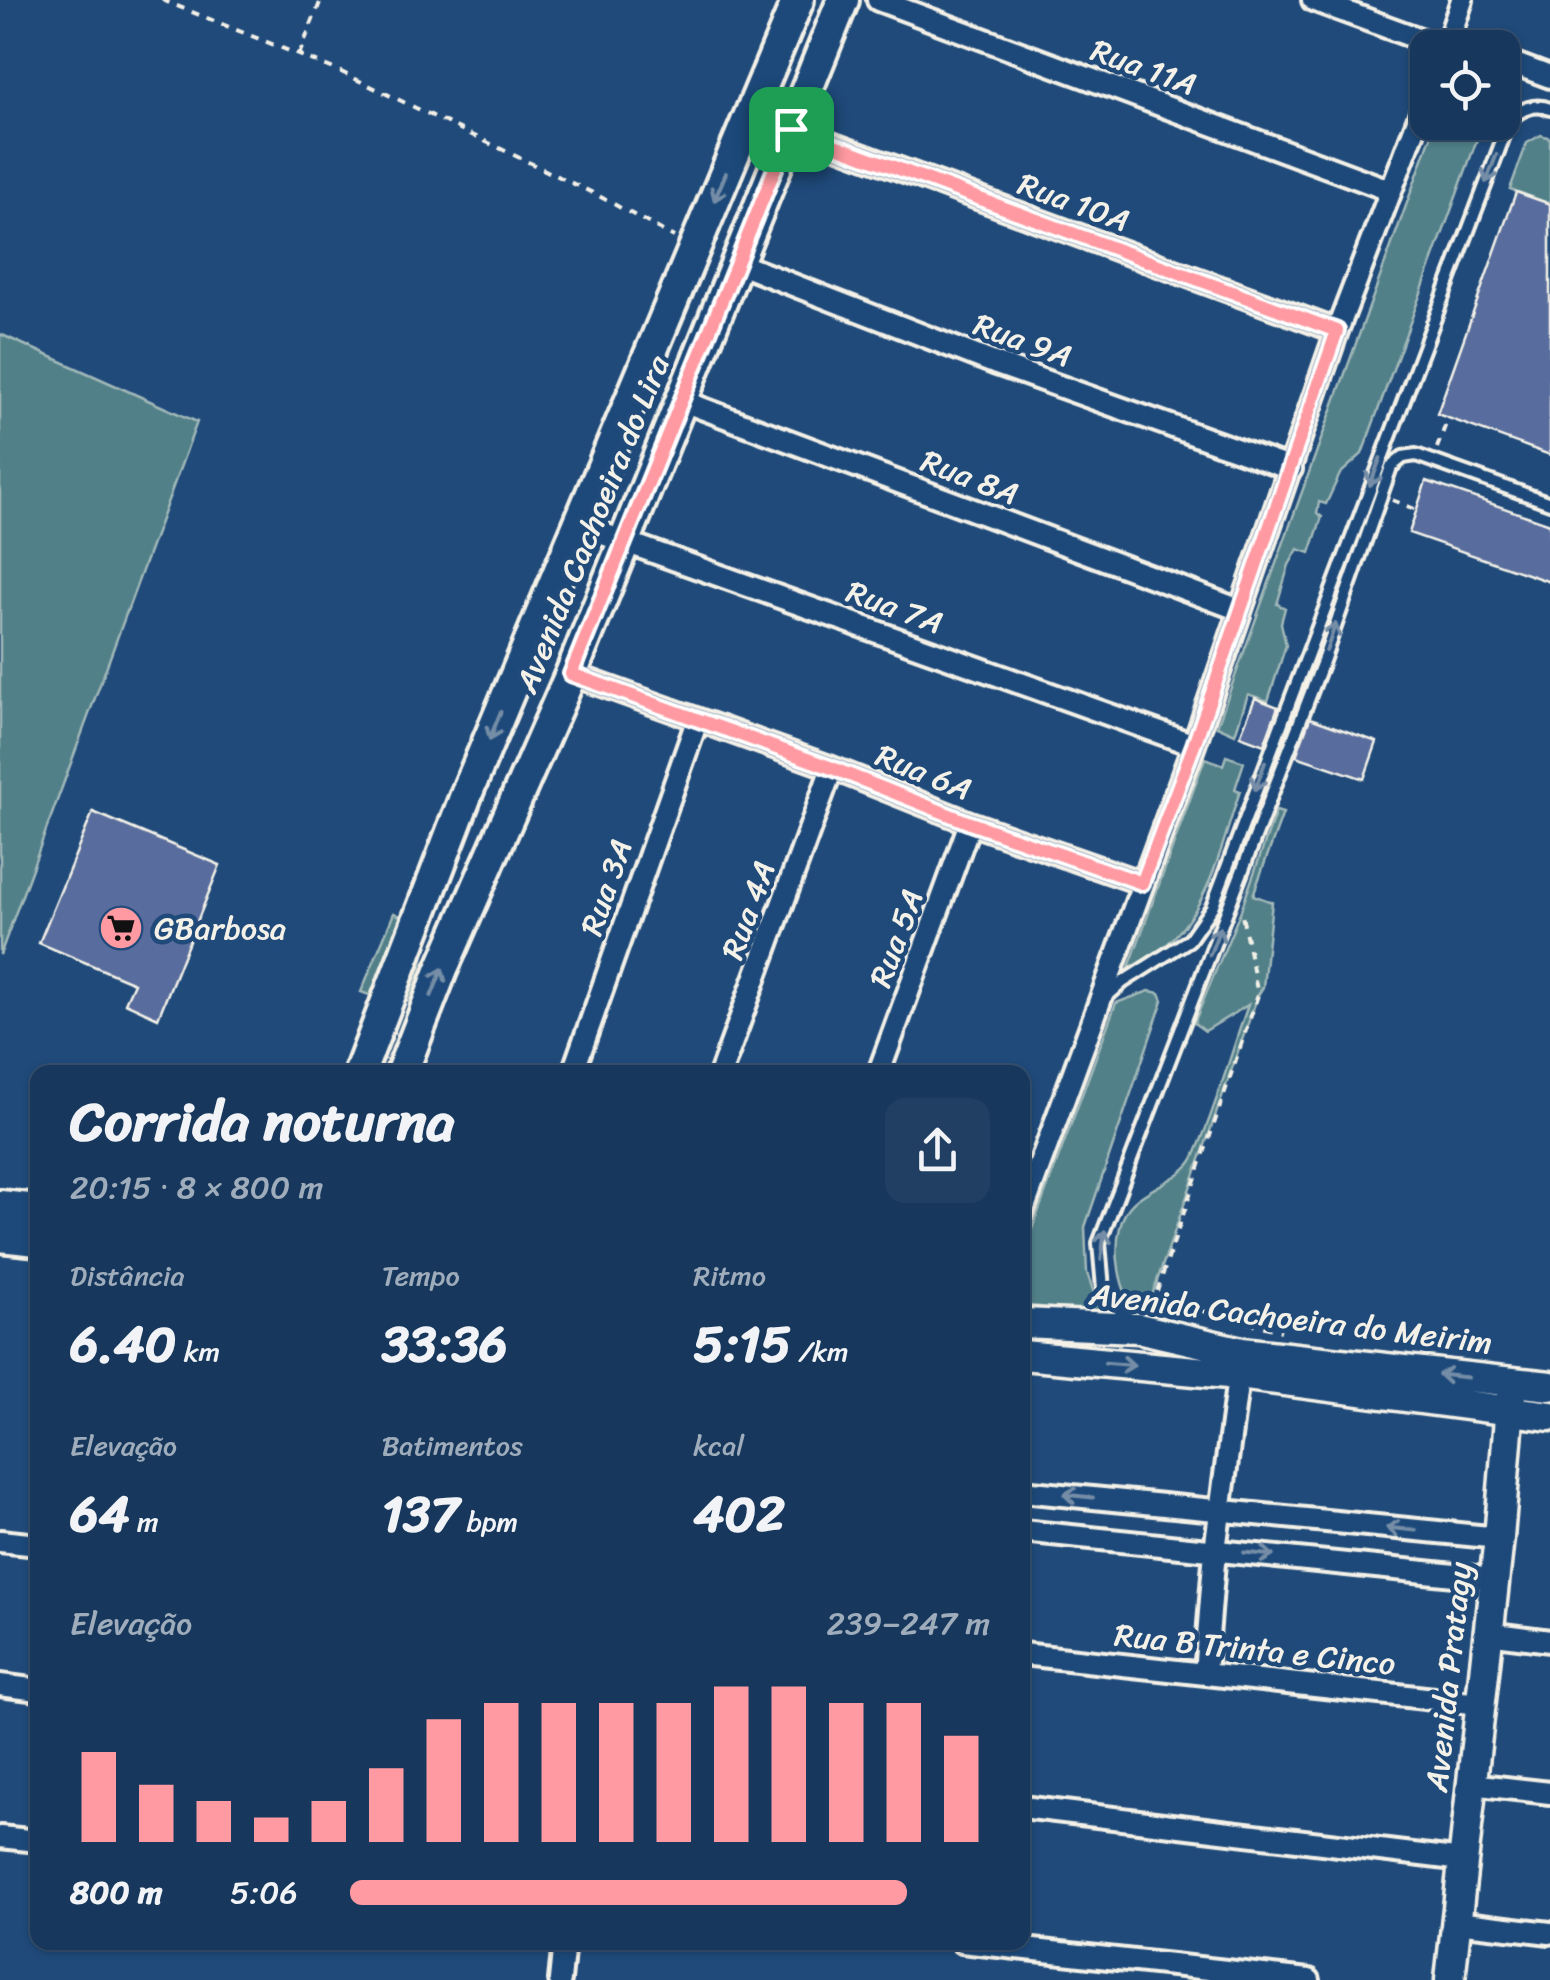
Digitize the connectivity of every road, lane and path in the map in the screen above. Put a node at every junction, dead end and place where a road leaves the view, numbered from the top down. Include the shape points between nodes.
1 (162, 0) edge
2 (321, 0) edge
3 (798, 0) edge
4 (842, 0) edge
5 (878, 0) edge
6 (1313, 0) edge
7 (1462, 0) edge
8 (1452, 30) edge
9 (1410, 33) edge
10 (299, 55) junction
11 (1520, 65) edge
12 (1550, 76) edge
13 (1550, 109) edge
14 (791, 129) junction
15 (1410, 138) edge
16 (1389, 190) junction
17 (694, 248) junction
18 (737, 263) junction
19 (1337, 331) junction
20 (680, 400) junction
21 (1290, 469) junction
22 (1550, 503) edge
23 (578, 525) junction
24 (622, 542) junction
25 (1240, 610) junction
26 (571, 674) junction
27 (697, 720) junction
28 (1194, 745) junction
29 (832, 768) junction
30 (970, 823) junction
31 (1142, 883) junction
32 (1241, 910) dead end
33 (1098, 1004) junction
34 (363, 1065) edge
35 (405, 1065) edge
36 (575, 1065) edge
37 (725, 1065) edge
38 (882, 1065) edge
39 (1030, 1190) edge
40 (0, 1206) edge
41 (30, 1209) edge
42 (0, 1236) edge
43 (30, 1239) edge
44 (1145, 1317) junction
45 (1030, 1323) edge
46 (1030, 1355) edge
47 (1240, 1363) junction
48 (1512, 1382) junction
49 (1550, 1386) edge
50 (1510, 1413) junction
51 (1550, 1416) edge
52 (1030, 1491) edge
53 (1220, 1511) junction
54 (1030, 1532) edge
55 (1498, 1538) junction
56 (0, 1541) edge
57 (30, 1544) edge
58 (1215, 1550) junction
59 (1494, 1579) junction
60 (1488, 1634) junction
61 (1550, 1641) edge
62 (1030, 1655) edge
63 (1205, 1674) junction
64 (0, 1686) edge
65 (30, 1689) edge
66 (1480, 1704) junction
67 (1471, 1784) junction
68 (1550, 1793) edge
69 (1030, 1807) edge
70 (0, 1836) edge
71 (30, 1840) edge
72 (1463, 1860) junction
73 (1456, 1922) junction
74 (1550, 1933) edge
75 (1030, 1949) edge
76 (563, 1950) edge
77 (560, 1980) edge
78 (1309, 1980) edge
79 (1450, 1980) edge

1 - 10 path
2 - 10 path
3 -> 17 main road, Avenida Cachoeira do Lira
4 - 14 main road, Avenida Cachoeira do Lira
5 - 16 street, Rua 11A
6 - 9 street
7 - 8 street
10 - 17 path via 599,196
11 - 12 street
13 -> 33 lane via 1518,111 1510,120 1212,907 1189,940
14 - 18 main road, Avenida Cachoeira do Lira
14 - 19 street, Rua 10A
15 - 16 street
16 - 19 street
17 - 23 main road, Avenida Cachoeira do Lira
18 - 20 main road, Avenida Cachoeira do Lira
18 - 21 street, Rua 9A
19 - 21 street
20 - 24 main road, Avenida Cachoeira do Lira
20 - 25 street, Rua 8A
21 - 25 street
44 -> 22 lane via 1109,1300 1100,1243 1322,664 1390,467 1416,455
23 - 24 street, Rua 7A
23 -> 34 main road, Avenida Cachoeira do Lira
24 - 26 main road, Avenida Cachoeira do Lira
24 - 28 street, Rua 7A
25 - 28 street
26 - 27 street, Rua 6A
35 -> 26 main road, Avenida Cachoeira do Lira
27 - 29 street, Rua 6A
27 - 36 street, Rua 3A
28 - 31 street
29 - 30 street, Rua 6A
29 - 37 street, Rua 4A
30 - 31 street, Rua 6A
30 - 38 street, Rua 5A
31 - 33 street
32 - 44 path via 1258,995
33 - 39 street
40 - 41 main road
42 - 43 main road
44 - 45 street, Avenida Cachoeira do Meirim
44 - 47 street, Avenida Cachoeira do Meirim
46 -> 47 street, Avenida Cachoeira do Meirim
48 -> 47 street, Avenida Cachoeira do Meirim
47 - 50 street, Avenida Cachoeira do Meirim
47 - 53 street
48 - 49 street, Avenida Cachoeira do Meirim
48 - 50 street, Avenida Pratagy
50 - 51 street, Avenida Cachoeira do Meirim
50 - 55 street, Avenida Pratagy
53 -> 52 street
55 -> 53 street
53 - 58 street
54 - 58 street
55 - 59 street, Avenida Pratagy
56 - 57 street
58 -> 59 street
58 - 63 street
59 - 60 street, Avenida Pratagy
60 - 61 street
60 - 66 street, Avenida Pratagy
62 - 63 street, Rua B Trinta e Cinco
63 - 66 street, Rua B Trinta e Cinco
64 - 65 street
66 - 67 street, Avenida Pratagy
67 - 68 street
67 - 72 street, Avenida Pratagy
69 - 72 street
70 - 71 street
72 - 73 street, Avenida Pratagy
73 - 74 street
73 - 79 street, Avenida Pratagy
75 - 78 street
76 - 77 street

